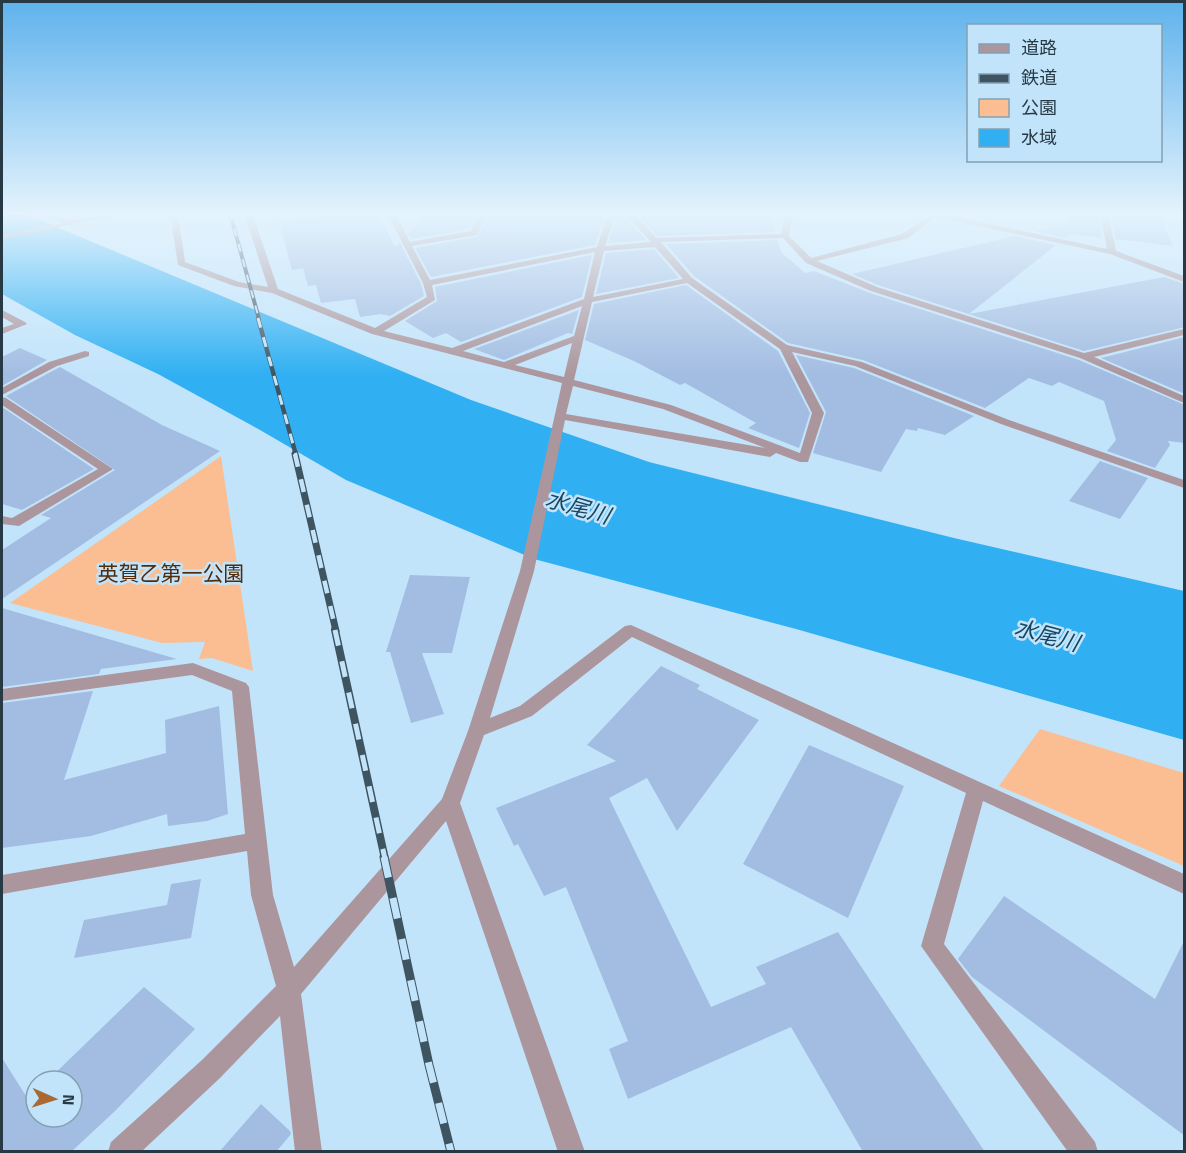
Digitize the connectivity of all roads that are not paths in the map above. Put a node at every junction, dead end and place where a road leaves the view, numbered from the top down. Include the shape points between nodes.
1 (191, 267) edge
2 (266, 267) edge
3 (418, 267) edge
4 (506, 267) edge
5 (597, 267) edge
6 (678, 267) edge
7 (822, 267) edge
8 (1152, 267) edge
9 (1185, 279) edge
10 (689, 280) junction
11 (427, 283) junction
12 (274, 291) junction
13 (590, 300) junction
14 (2, 314) edge
15 (2, 331) edge
16 (376, 332) junction
17 (1185, 332) edge
18 (580, 337) junction
19 (783, 346) junction
20 (454, 351) junction
21 (84, 354) dead end
22 (1084, 356) junction
23 (507, 364) junction
24 (570, 381) junction
25 (2, 392) edge
26 (2, 400) edge
27 (1185, 400) edge
28 (560, 416) junction
29 (804, 459) junction
30 (1185, 484) edge
31 (2, 520) edge
32 (2, 695) edge
33 (477, 731) junction
34 (977, 789) junction
35 (450, 803) junction
36 (255, 841) junction
37 (2, 884) edge
38 (1185, 884) edge
39 (289, 990) junction
40 (121, 1152) edge
41 (309, 1152) edge
42 (572, 1152) edge
43 (1084, 1152) edge

1 - 12 street via 237,284
2 - 12 street
3 - 11 street
4 - 11 street
5 - 13 street
6 - 10 street
7 - 22 street via 874,289
8 - 9 street
10 - 13 street
10 - 19 street
11 - 16 street via 432,298
12 - 16 street
13 - 18 street
13 - 20 street
14 - 15 street via 22,324
16 - 20 street
17 - 22 street
18 - 23 street
18 - 24 street
19 - 29 street via 818,413
19 - 30 street via 858,364 1005,422
20 - 23 street
21 - 25 street via 54,364
22 - 27 street
23 - 24 street
24 - 28 street
24 - 29 street via 667,407
26 - 31 street via 107,469 14,523
28 - 29 street
28 - 33 street via 527,571
32 - 36 street via 193,669 240,687
33 - 34 street via 526,711 631,630
33 - 35 street
34 - 38 street
34 - 43 street via 932,946
35 - 39 street
35 - 42 street
36 - 37 street
36 - 39 street via 262,895
39 - 40 street
39 - 41 street

